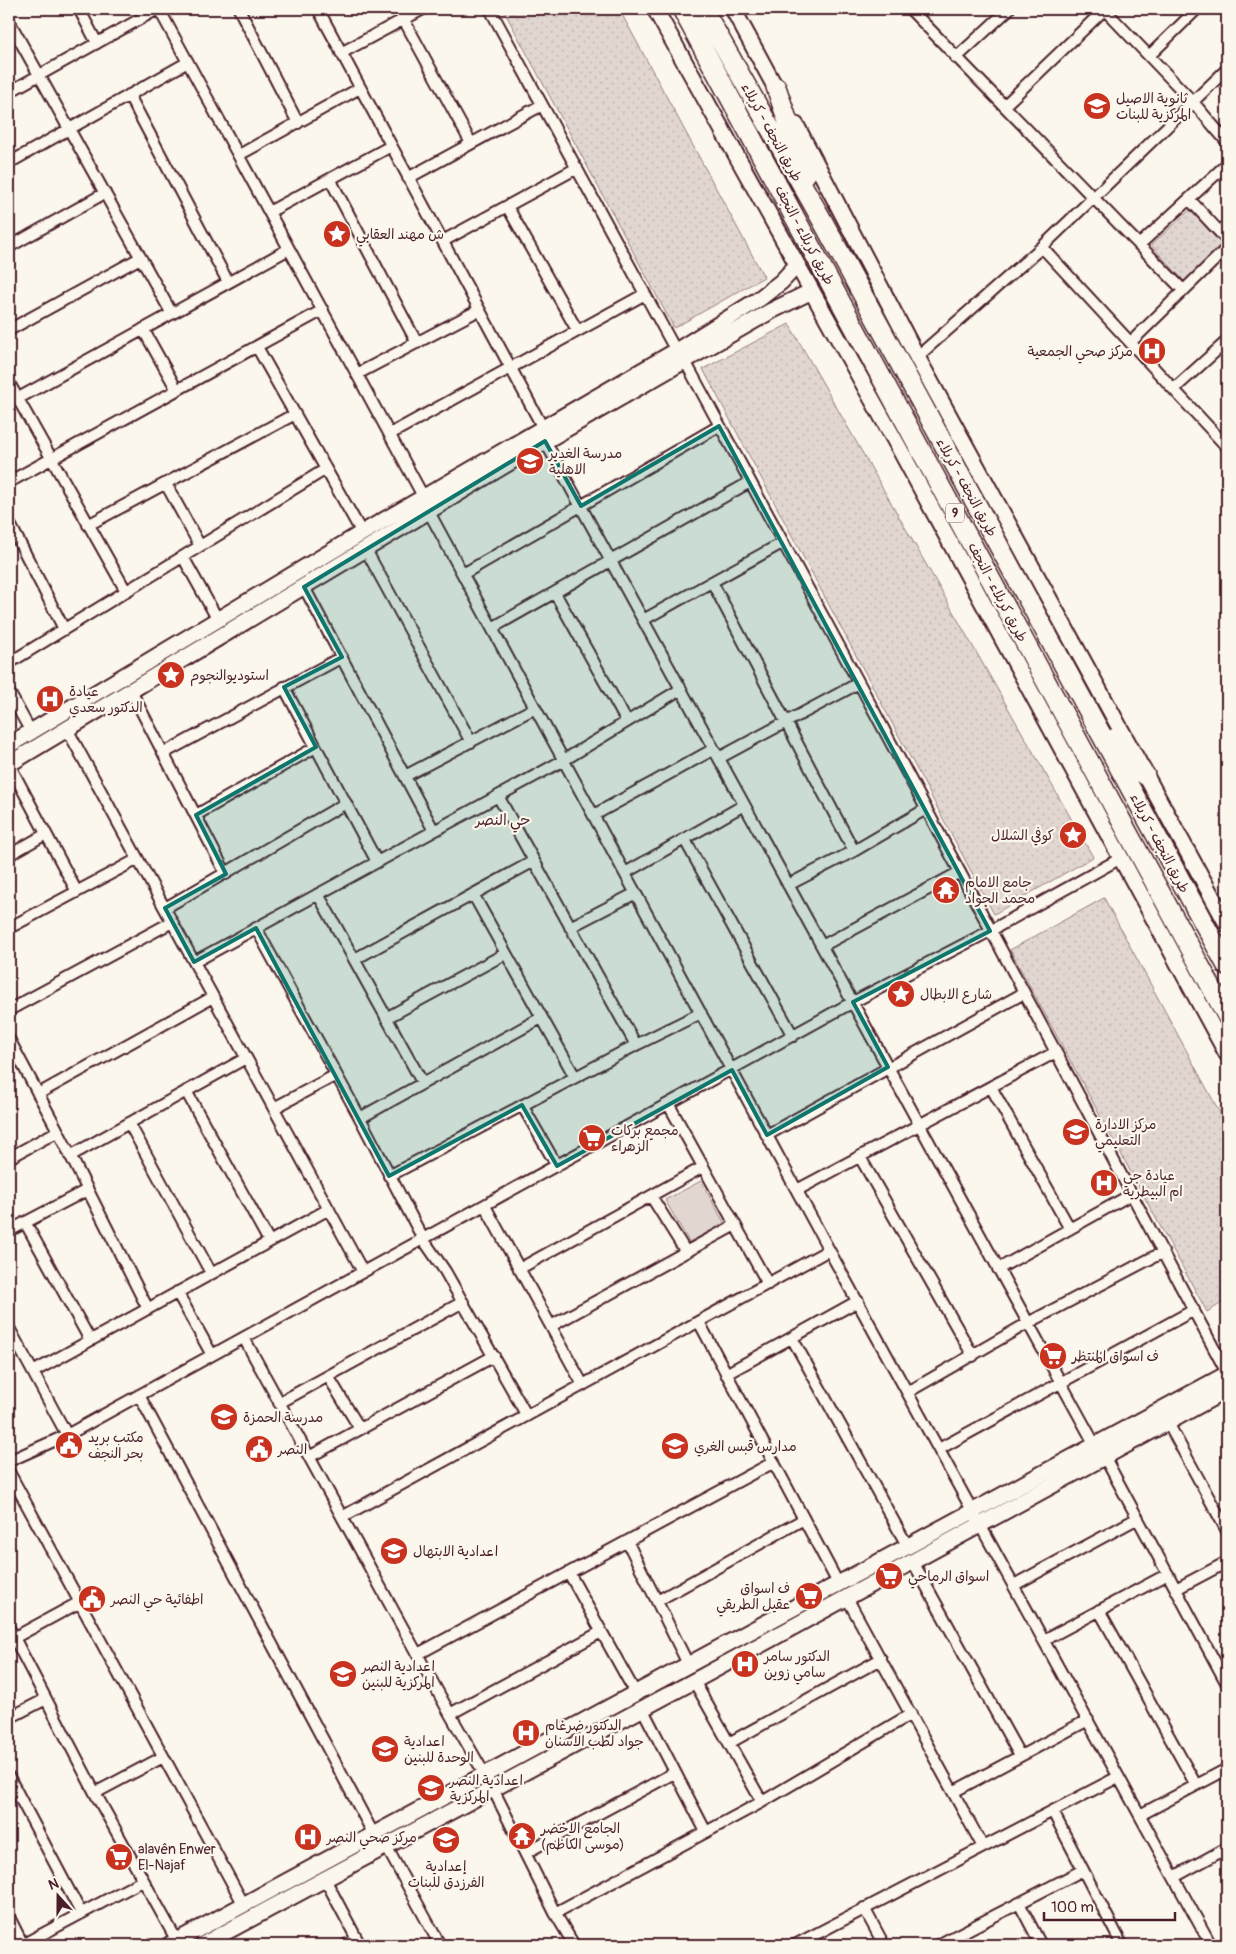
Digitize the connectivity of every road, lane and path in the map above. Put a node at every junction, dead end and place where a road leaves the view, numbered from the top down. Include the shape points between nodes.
1 (79, 9) edge
2 (158, 9) edge
3 (238, 9) edge
4 (318, 9) edge
5 (398, 9) edge
6 (423, 9) edge
7 (490, 9) edge
8 (655, 9) edge
9 (682, 9) edge
10 (704, 9) edge
11 (733, 9) edge
12 (911, 9) edge
13 (1008, 9) edge
14 (1105, 9) edge
15 (1197, 9) edge
16 (403, 19) junction
17 (9, 21) edge
18 (97, 43) junction
19 (342, 53) junction
20 (1149, 56) junction
21 (956, 58) junction
22 (188, 62) junction
23 (1227, 69) edge
24 (39, 75) junction
25 (776, 87) junction
26 (360, 88) junction
27 (9, 92) edge
28 (129, 95) junction
29 (1193, 102) junction
30 (542, 105) junction
31 (1004, 106) junction
32 (298, 123) junction
33 (69, 129) junction
34 (1227, 142) edge
35 (471, 143) junction
36 (391, 146) junction
37 (239, 156) junction
38 (9, 163) edge
39 (1227, 164) edge
40 (577, 168) junction
41 (408, 178) junction
42 (330, 179) junction
43 (104, 193) junction
44 (1094, 197) junction
45 (1189, 199) junction
46 (507, 206) junction
47 (270, 212) junction
48 (822, 220) junction
49 (1227, 240) edge
50 (443, 241) junction
51 (1139, 245) junction
52 (9, 247) edge
53 (1042, 247) junction
54 (1227, 248) edge
55 (289, 249) junction
56 (140, 258) junction
57 (797, 265) junction
58 (228, 282) junction
59 (1183, 290) junction
60 (812, 291) junction
61 (645, 294) junction
62 (759, 299) junction
63 (323, 310) junction
64 (480, 310) junction
65 (770, 311) junction
66 (172, 314) junction
67 (143, 329) junction
68 (9, 330) edge
69 (578, 330) junction
70 (1227, 341) edge
71 (1131, 342) junction
72 (417, 343) junction
73 (257, 346) junction
74 (680, 356) junction
75 (917, 357) junction
76 (510, 367) junction
77 (358, 374) junction
78 (9, 383) edge
79 (1174, 389) junction
80 (177, 390) junction
81 (17, 399) junction
82 (295, 414) junction
83 (719, 426) junction
84 (390, 434) junction
85 (544, 434) junction
86 (1225, 441) edge
87 (51, 459) junction
88 (326, 469) junction
89 (9, 482) edge
90 (750, 482) junction
91 (166, 484) junction
92 (427, 505) junction
93 (581, 506) junction
94 (9, 522) edge
95 (88, 525) junction
96 (362, 533) junction
97 (782, 543) junction
98 (200, 546) junction
99 (366, 550) junction
100 (328, 554) junction
101 (183, 557) junction
102 (610, 560) junction
103 (336, 568) junction
104 (299, 571) junction
105 (463, 574) junction
106 (712, 582) junction
107 (305, 586) junction
108 (126, 591) junction
109 (555, 593) junction
110 (218, 620) junction
111 (643, 620) junction
112 (492, 628) junction
113 (64, 629) junction
114 (342, 657) junction
115 (9, 663) edge
116 (859, 683) junction
117 (284, 687) junction
118 (681, 689) junction
119 (131, 691) junction
120 (9, 692) edge
121 (535, 708) junction
122 (1094, 720) junction
123 (627, 722) junction
124 (786, 722) junction
125 (68, 729) junction
126 (31, 732) junction
127 (471, 742) junction
128 (9, 745) edge
129 (316, 748) junction
130 (164, 753) junction
131 (716, 754) junction
132 (564, 760) junction
133 (9, 764) edge
134 (1145, 775) junction
135 (405, 776) junction
136 (498, 796) junction
137 (346, 803) junction
138 (744, 805) junction
139 (926, 809) junction
140 (196, 815) junction
141 (594, 815) junction
142 (434, 831) junction
143 (46, 834) junction
144 (685, 840) junction
145 (854, 851) junction
146 (9, 855) edge
147 (1121, 858) junction
148 (138, 859) junction
149 (534, 861) junction
150 (377, 862) junction
151 (960, 872) junction
152 (625, 873) junction
153 (226, 874) junction
154 (788, 885) junction
155 (77, 892) junction
156 (636, 892) junction
157 (318, 894) junction
158 (473, 894) junction
159 (165, 908) junction
160 (1227, 921) edge
161 (172, 922) junction
162 (570, 927) junction
163 (9, 928) edge
164 (256, 928) junction
165 (990, 931) junction
166 (822, 946) junction
167 (505, 954) junction
168 (354, 959) junction
169 (194, 962) junction
170 (1227, 966) edge
171 (1024, 993) junction
172 (214, 997) junction
173 (853, 1002) junction
174 (9, 1010) edge
175 (701, 1013) junction
176 (1227, 1016) edge
177 (386, 1018) junction
178 (541, 1018) junction
179 (793, 1036) junction
180 (9, 1039) edge
181 (636, 1045) junction
182 (1056, 1052) junction
183 (1227, 1054) edge
184 (246, 1058) junction
185 (888, 1067) junction
186 (732, 1070) junction
187 (336, 1075) junction
188 (575, 1077) junction
189 (422, 1082) junction
190 (991, 1087) junction
191 (186, 1091) junction
192 (38, 1094) junction
193 (522, 1105) junction
194 (669, 1105) junction
195 (274, 1108) junction
196 (360, 1118) junction
197 (129, 1123) junction
198 (919, 1124) junction
199 (58, 1131) junction
200 (768, 1135) junction
201 (70, 1156) junction
202 (860, 1157) junction
203 (9, 1158) edge
204 (558, 1166) junction
205 (703, 1167) junction
206 (389, 1176) junction
207 (87, 1190) junction
208 (797, 1190) junction
209 (1132, 1194) junction
210 (651, 1196) junction
211 (485, 1206) junction
212 (328, 1209) junction
213 (25, 1222) junction
214 (736, 1225) junction
215 (1070, 1229) junction
216 (9, 1231) edge
217 (423, 1239) junction
218 (269, 1241) junction
219 (830, 1250) junction
220 (686, 1252) junction
221 (1163, 1252) junction
222 (519, 1269) junction
223 (998, 1269) junction
224 (363, 1272) junction
225 (211, 1273) junction
226 (768, 1284) junction
227 (177, 1292) junction
228 (463, 1302) junction
229 (858, 1302) junction
230 (148, 1309) junction
231 (1194, 1310) junction
232 (698, 1322) junction
233 (1028, 1323) junction
234 (551, 1326) junction
235 (9, 1328) edge
236 (244, 1338) junction
237 (792, 1338) junction
238 (90, 1340) junction
239 (212, 1355) junction
240 (494, 1356) junction
241 (973, 1356) junction
242 (32, 1372) junction
243 (726, 1374) junction
244 (1227, 1374) edge
245 (328, 1376) junction
246 (1060, 1382) junction
247 (583, 1385) junction
248 (1218, 1390) edge
249 (908, 1392) junction
250 (139, 1395) junction
251 (280, 1403) junction
252 (527, 1416) junction
253 (1168, 1423) junction
254 (360, 1429) junction
255 (67, 1435) junction
256 (940, 1449) junction
257 (1100, 1450) junction
258 (309, 1456) junction
259 (9, 1462) edge
260 (774, 1462) junction
261 (9, 1472) edge
262 (342, 1517) junction
263 (977, 1517) junction
264 (1138, 1518) junction
265 (804, 1519) junction
266 (1227, 1531) edge
267 (627, 1541) junction
268 (910, 1554) junction
269 (1227, 1562) edge
270 (569, 1573) junction
271 (1168, 1574) junction
272 (1014, 1585) junction
273 (1176, 1589) junction
274 (843, 1590) junction
275 (657, 1601) junction
276 (80, 1602) junction
277 (1099, 1610) junction
278 (9, 1628) edge
279 (601, 1632) junction
280 (11, 1639) edge
281 (1044, 1640) junction
282 (418, 1654) junction
283 (881, 1659) junction
284 (688, 1666) junction
285 (694, 1681) junction
286 (1227, 1684) edge
287 (46, 1699) junction
288 (639, 1701) junction
289 (450, 1714) junction
290 (911, 1714) junction
291 (9, 1718) edge
292 (1088, 1720) junction
293 (729, 1743) junction
294 (1020, 1756) junction
295 (163, 1757) junction
296 (503, 1766) junction
297 (1227, 1769) edge
298 (674, 1772) junction
299 (484, 1776) junction
300 (9, 1777) edge
301 (1118, 1777) junction
302 (510, 1779) junction
303 (465, 1786) junction
304 (1196, 1786) junction
305 (493, 1789) junction
306 (954, 1792) junction
307 (95, 1793) junction
308 (472, 1800) junction
309 (762, 1802) junction
310 (1053, 1812) junction
311 (1140, 1815) junction
312 (706, 1832) junction
313 (374, 1835) junction
314 (386, 1846) junction
315 (983, 1847) junction
316 (1227, 1848) edge
317 (526, 1853) junction
318 (1083, 1870) junction
319 (1174, 1876) junction
320 (325, 1879) junction
321 (142, 1881) junction
322 (1019, 1903) junction
323 (244, 1905) junction
324 (864, 1908) junction
325 (81, 1913) junction
326 (556, 1913) junction
327 (9, 1917) edge
328 (358, 1942) edge
329 (811, 1942) edge
330 (955, 1942) edge
331 (173, 1943) edge
332 (23, 1945) edge
333 (202, 1945) edge
334 (346, 1945) edge
335 (440, 1945) edge
336 (574, 1945) edge
337 (795, 1945) edge
338 (884, 1945) edge
339 (938, 1945) edge
340 (1041, 1945) edge
341 (1122, 1945) edge
342 (1211, 1945) edge

1 - 18 street
2 - 18 street
2 - 22 street
3 - 32 street
4 - 19 street
5 - 16 street
6 - 16 street
7 - 30 street
8 - 57 street
9 - 176 highway, طريق کربلاء - النجف / 9
10 - 48 highway, طريق النجف - کربلاء / 9
11 - 25 street
12 - 21 street
13 - 21 street
14 - 20 street
14 - 31 street
15 - 20 street
16 - 19 street
16 - 35 street
17 - 24 street
18 - 24 street
19 - 26 street
20 - 29 street
21 - 31 street
22 - 28 street
22 - 37 street
23 - 29 street
24 - 27 street
24 - 33 street
25 - 48 highway
25 - 75 street
26 - 32 street
26 - 36 street
28 - 33 street
28 - 58 street
29 - 34 street
29 - 44 street
30 - 35 street
30 - 40 street
31 - 44 street
32 - 37 street
33 - 38 street
33 - 43 street
35 - 41 street
36 - 41 street
36 - 42 street
37 - 47 street
39 - 45 street
40 - 46 street
40 - 61 street
41 - 50 street
42 - 47 street
42 - 72 street
43 - 52 street
43 - 56 street
44 - 51 street
44 - 53 street
45 - 49 street
45 - 51 street
46 - 50 street
46 - 69 street
47 - 55 street
48 - 122 highway, طريق النجف - کربلاء / 9
50 - 64 street
51 - 59 street
53 - 71 street
53 - 75 street
54 - 59 street
55 - 58 street
55 - 63 street
56 - 66 street
56 - 68 street
57 - 60 street
57 - 62 street
58 - 66 street
59 - 71 street
60 - 65 street
60 - 147 street
61 - 69 street
61 - 74 street
62 - 65 street via 768,299 772,307
62 - 74 street
63 - 73 street
63 - 77 street
64 - 72 street
64 - 76 street
65 - 74 street
66 - 67 street
67 - 80 street
67 - 81 street
69 - 76 street
70 - 79 street
71 - 79 street
72 - 77 street
73 - 80 street
73 - 82 street
74 - 83 street
74 - 85 street
75 - 134 street
76 - 84 street
76 - 85 street
77 - 84 street
78 - 81 street
79 - 86 street
80 - 87 street
81 - 87 street
82 - 88 street
82 - 91 street
83 - 90 street
83 - 93 street
84 - 92 street
85 - 92 street
85 - 93 street
87 - 89 street
87 - 95 street
88 - 96 street
88 - 98 street
90 - 97 street
90 - 102 street
91 - 95 street
91 - 98 street
92 - 96 street
92 - 99 street
92 - 105 street
93 - 102 street
93 - 105 street
94 - 113 street
95 - 108 street
96 - 100 street
97 - 106 street
97 - 116 street
98 - 101 street
99 - 103 street
99 - 127 street
100 - 103 street via 328,563
100 - 104 street
101 - 108 street
101 - 110 street
102 - 109 street
102 - 111 street
103 - 107 street
104 - 107 street via 308,576
104 - 110 street
105 - 112 street
106 - 111 street
106 - 124 street
107 - 114 street
107 - 119 street
108 - 113 street
109 - 112 street
109 - 123 street
110 - 126 street
111 - 118 street
112 - 121 street
113 - 115 street
114 - 117 street
114 - 135 street
116 - 124 street
116 - 139 street
117 - 129 street
117 - 130 street
118 - 123 street
118 - 131 street
119 - 125 street
119 - 130 street
120 - 126 street
121 - 127 street
121 - 132 street
122 - 134 highway
122 - 170 highway, طريق النجف - کربلاء / 9
123 - 132 street
124 - 131 street
124 - 145 street
125 - 133 street
125 - 148 street
126 - 128 street
127 - 135 street
129 - 137 street
129 - 140 street
130 - 140 street
131 - 138 street
131 - 141 street
132 - 136 street
132 - 141 street
133 - 143 street
134 - 160 street
135 - 142 street
136 - 142 street
136 - 149 street
137 - 150 street
137 - 153 street
138 - 144 street
138 - 154 street
139 - 145 street
139 - 151 street
140 - 153 street
141 - 152 street
142 - 150 street
143 - 146 street
143 - 155 street
144 - 152 street
144 - 179 street
145 - 154 street
147 - 165 street
147 - 183 street
148 - 155 street
148 - 159 street
149 - 158 street
149 - 162 street
150 - 157 street
151 - 165 street
151 - 166 street
152 - 156 street
153 - 159 street
154 - 166 street
155 - 163 street
156 - 162 street
156 - 175 street
157 - 164 street
157 - 168 street
158 - 167 street
158 - 168 street
159 - 161 street
161 - 169 street
161 - 174 street
162 - 181 street
164 - 169 street
164 - 187 street
165 - 171 street
165 - 173 street
166 - 173 street
167 - 177 street
167 - 178 street
168 - 177 street
169 - 172 street
171 - 182 street
171 - 185 street
172 - 184 street
172 - 192 street
173 - 179 street
173 - 185 street
175 - 181 street
175 - 186 street
177 - 189 street
178 - 188 street
178 - 189 street
179 - 186 street
180 - 192 street
181 - 188 street
182 - 190 street
182 - 209 street
184 - 191 street
184 - 195 street
185 - 198 street
185 - 200 street
186 - 194 street
186 - 200 street
187 - 195 street
187 - 196 street
188 - 193 street
189 - 196 street
190 - 198 street
190 - 215 street
191 - 197 street
191 - 218 street
192 - 199 street
193 - 204 street
193 - 206 street
194 - 204 street
194 - 205 street
195 - 212 street
196 - 206 street
197 - 201 street
197 - 225 street
198 - 202 street
198 - 223 street
199 - 201 street
199 - 203 street
200 - 208 street
201 - 207 street
202 - 208 street
202 - 241 street
204 - 211 street
205 - 210 street
205 - 214 street
206 - 217 street
207 - 213 street
207 - 230 street
208 - 219 street
209 - 215 street
209 - 221 street
210 - 220 street
210 - 222 street
211 - 217 street
211 - 222 street
212 - 218 street
212 - 224 street
213 - 216 street
213 - 238 street
214 - 220 street
214 - 226 street
215 - 223 street
217 - 224 street
217 - 228 street
218 - 225 street
219 - 226 street
219 - 229 street
220 - 234 street
221 - 231 street
221 - 233 street
222 - 234 street
223 - 233 street
224 - 236 street
225 - 227 street
226 - 232 street
227 - 230 street
227 - 239 street
228 - 240 street
228 - 245 street
229 - 237 street
229 - 249 street
230 - 238 street
231 - 244 street
231 - 246 street
232 - 243 street
232 - 247 street
233 - 241 street
233 - 246 street
234 - 247 street
235 - 242 street
236 - 239 street
236 - 251 street
237 - 243 street
237 - 268 street
238 - 242 street
239 - 250 street
240 - 252 street
240 - 254 street
241 - 249 street
242 - 255 street
243 - 260 street
244 - 248 street
245 - 251 street
245 - 254 street
246 - 256 street
246 - 257 street
247 - 252 street
248 - 253 street
248 - 257 street
249 - 256 street
250 - 255 street
250 - 313 street
251 - 258 street
252 - 262 street
253 - 257 street
253 - 266 street
254 - 258 street
255 - 259 street
256 - 263 street
257 - 263 street
257 - 264 street
258 - 262 street
260 - 265 street
260 - 267 street
261 - 276 street
262 - 282 street
263 - 268 street
263 - 272 street
264 - 271 street
264 - 272 street
265 - 274 street
265 - 275 street
267 - 270 street
267 - 275 street
268 - 274 street
268 - 294 street
269 - 273 street
270 - 279 street
270 - 282 street
271 - 273 street
271 - 277 street
272 - 281 street
273 - 286 street
274 - 283 street
274 - 284 street
274 - 285 street
275 - 284 street
276 - 280 street
276 - 295 street
277 - 281 street
277 - 304 street
278 - 280 street
279 - 288 street
279 - 289 street
280 - 287 street
281 - 292 street
282 - 289 street
283 - 290 street
283 - 293 street
284 - 288 street
285 - 288 street
285 - 293 street
287 - 291 street
287 - 307 street
288 - 296 street
288 - 298 street
288 - 302 street
289 - 299 street
290 - 306 street
290 - 309 street
292 - 294 street
292 - 301 street
293 - 309 street
294 - 306 street
295 - 307 street
295 - 323 street
296 - 299 street
296 - 302 street via 503,1775
297 - 304 street
298 - 312 street
298 - 317 street
299 - 303 street
299 - 305 street
300 - 325 street
301 - 310 street
301 - 311 street
302 - 305 street
303 - 308 street via 473,1791
303 - 313 street
304 - 311 street
305 - 308 street
305 - 317 street
306 - 315 street
307 - 321 street
308 - 314 street
309 - 312 street
310 - 315 street
310 - 318 street
311 - 319 street
312 - 326 street
313 - 323 street
314 - 320 street
314 - 335 street
315 - 324 street
316 - 319 street
317 - 326 street
318 - 322 street
318 - 341 street
319 - 342 street
320 - 328 street
320 - 333 street
321 - 325 street
321 - 331 street
322 - 330 street
322 - 340 street
323 - 331 street
324 - 329 street
324 - 338 street
325 - 332 street
326 - 336 street
327 - 332 street
328 - 334 street
329 - 337 street
330 - 339 street

